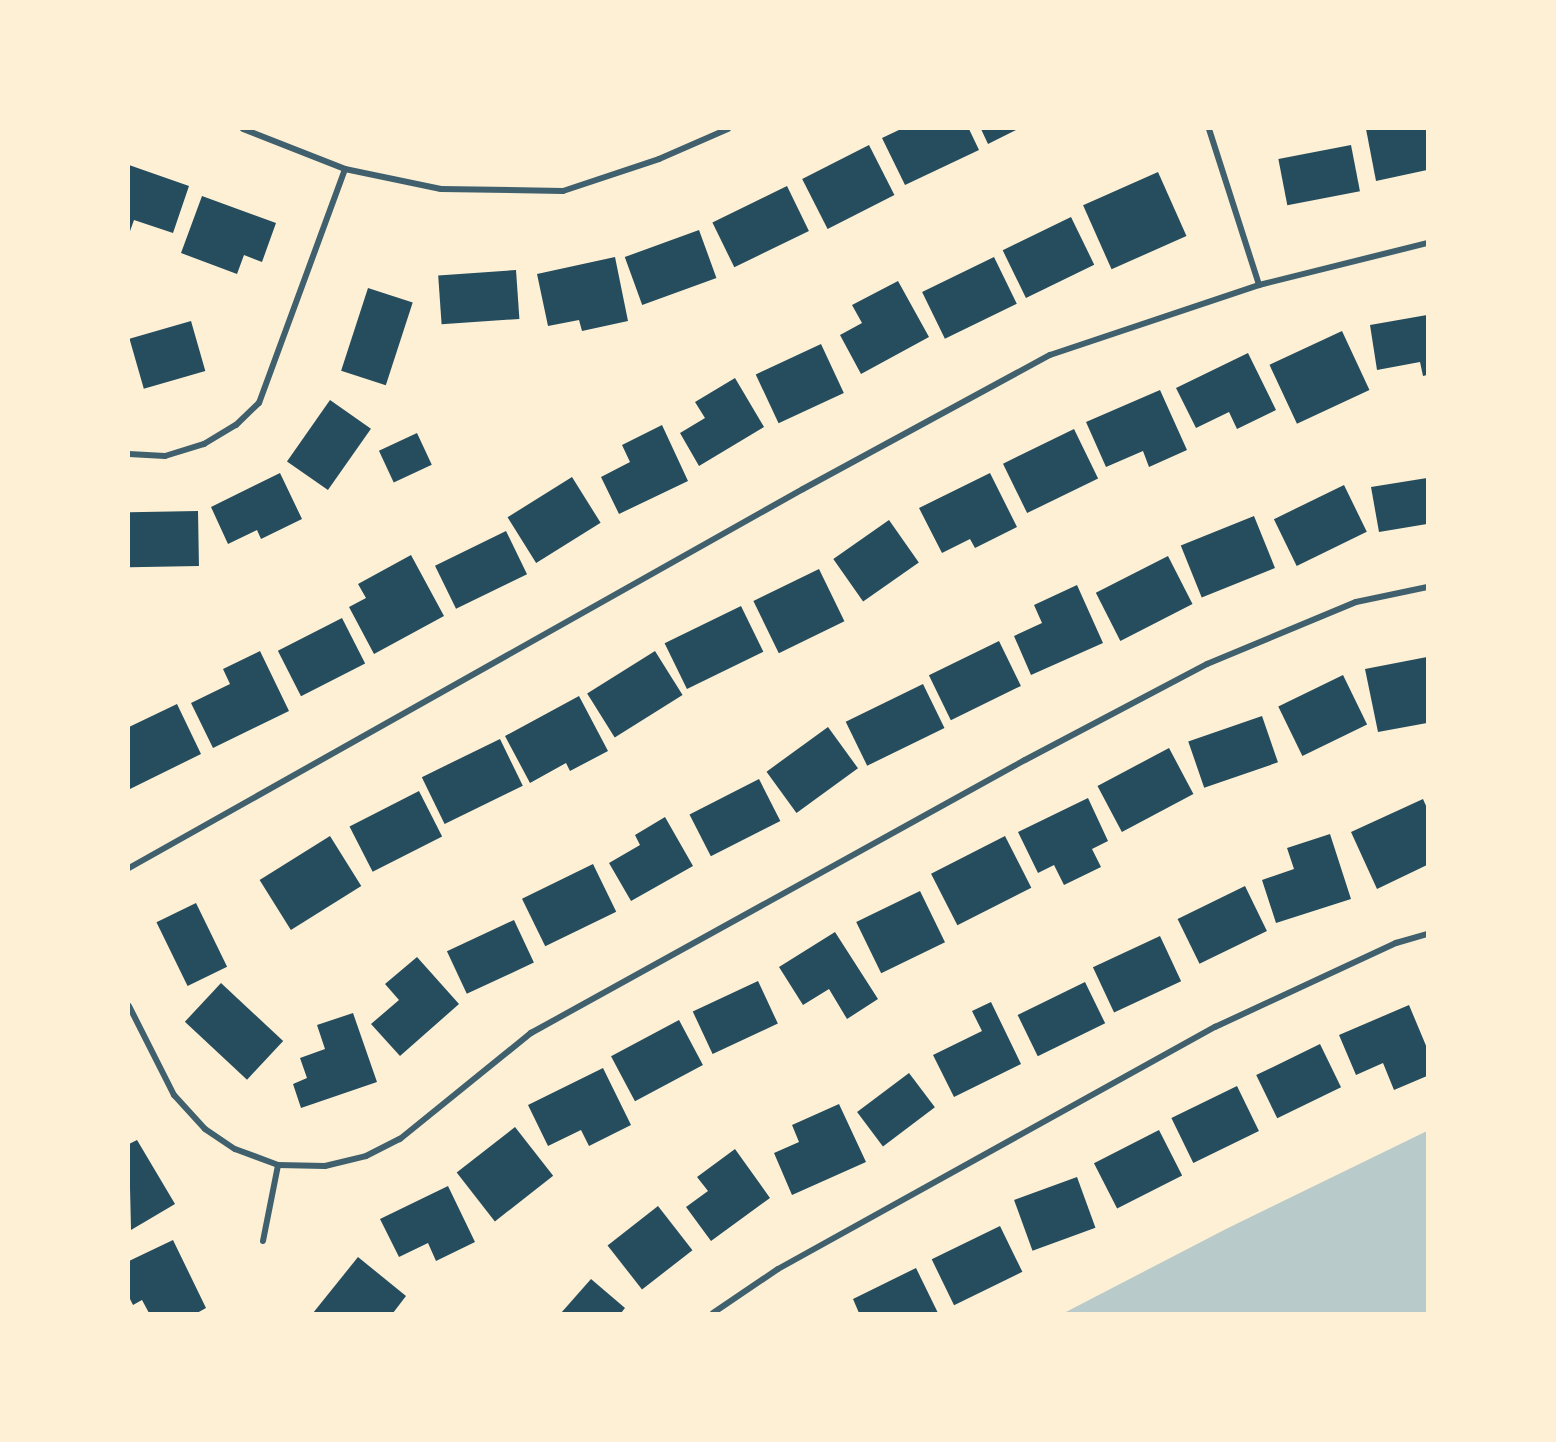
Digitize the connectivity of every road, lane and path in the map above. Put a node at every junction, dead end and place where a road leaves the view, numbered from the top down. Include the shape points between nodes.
1 (243, 129) edge
2 (728, 129) edge
3 (1209, 129) edge
4 (345, 169) junction
5 (1427, 243) edge
6 (1258, 285) junction
7 (129, 454) edge
8 (1427, 587) edge
9 (129, 867) edge
10 (1427, 934) edge
11 (129, 1006) edge
12 (278, 1166) junction
13 (263, 1241) dead end
14 (713, 1313) edge

1 - 4 street
2 - 4 street via 659,159 563,191 441,189
3 - 6 street
4 - 7 street via 259,403 236,426 204,444 165,456
5 - 6 street
6 - 9 street via 1050,355
8 - 12 street via 1356,602 1207,664 1025,760 531,1033 400,1139 366,1156 325,1166
10 - 14 street via 1396,943 1215,1027 778,1269
11 - 12 street via 174,1095 204,1129 235,1149
12 - 13 street

